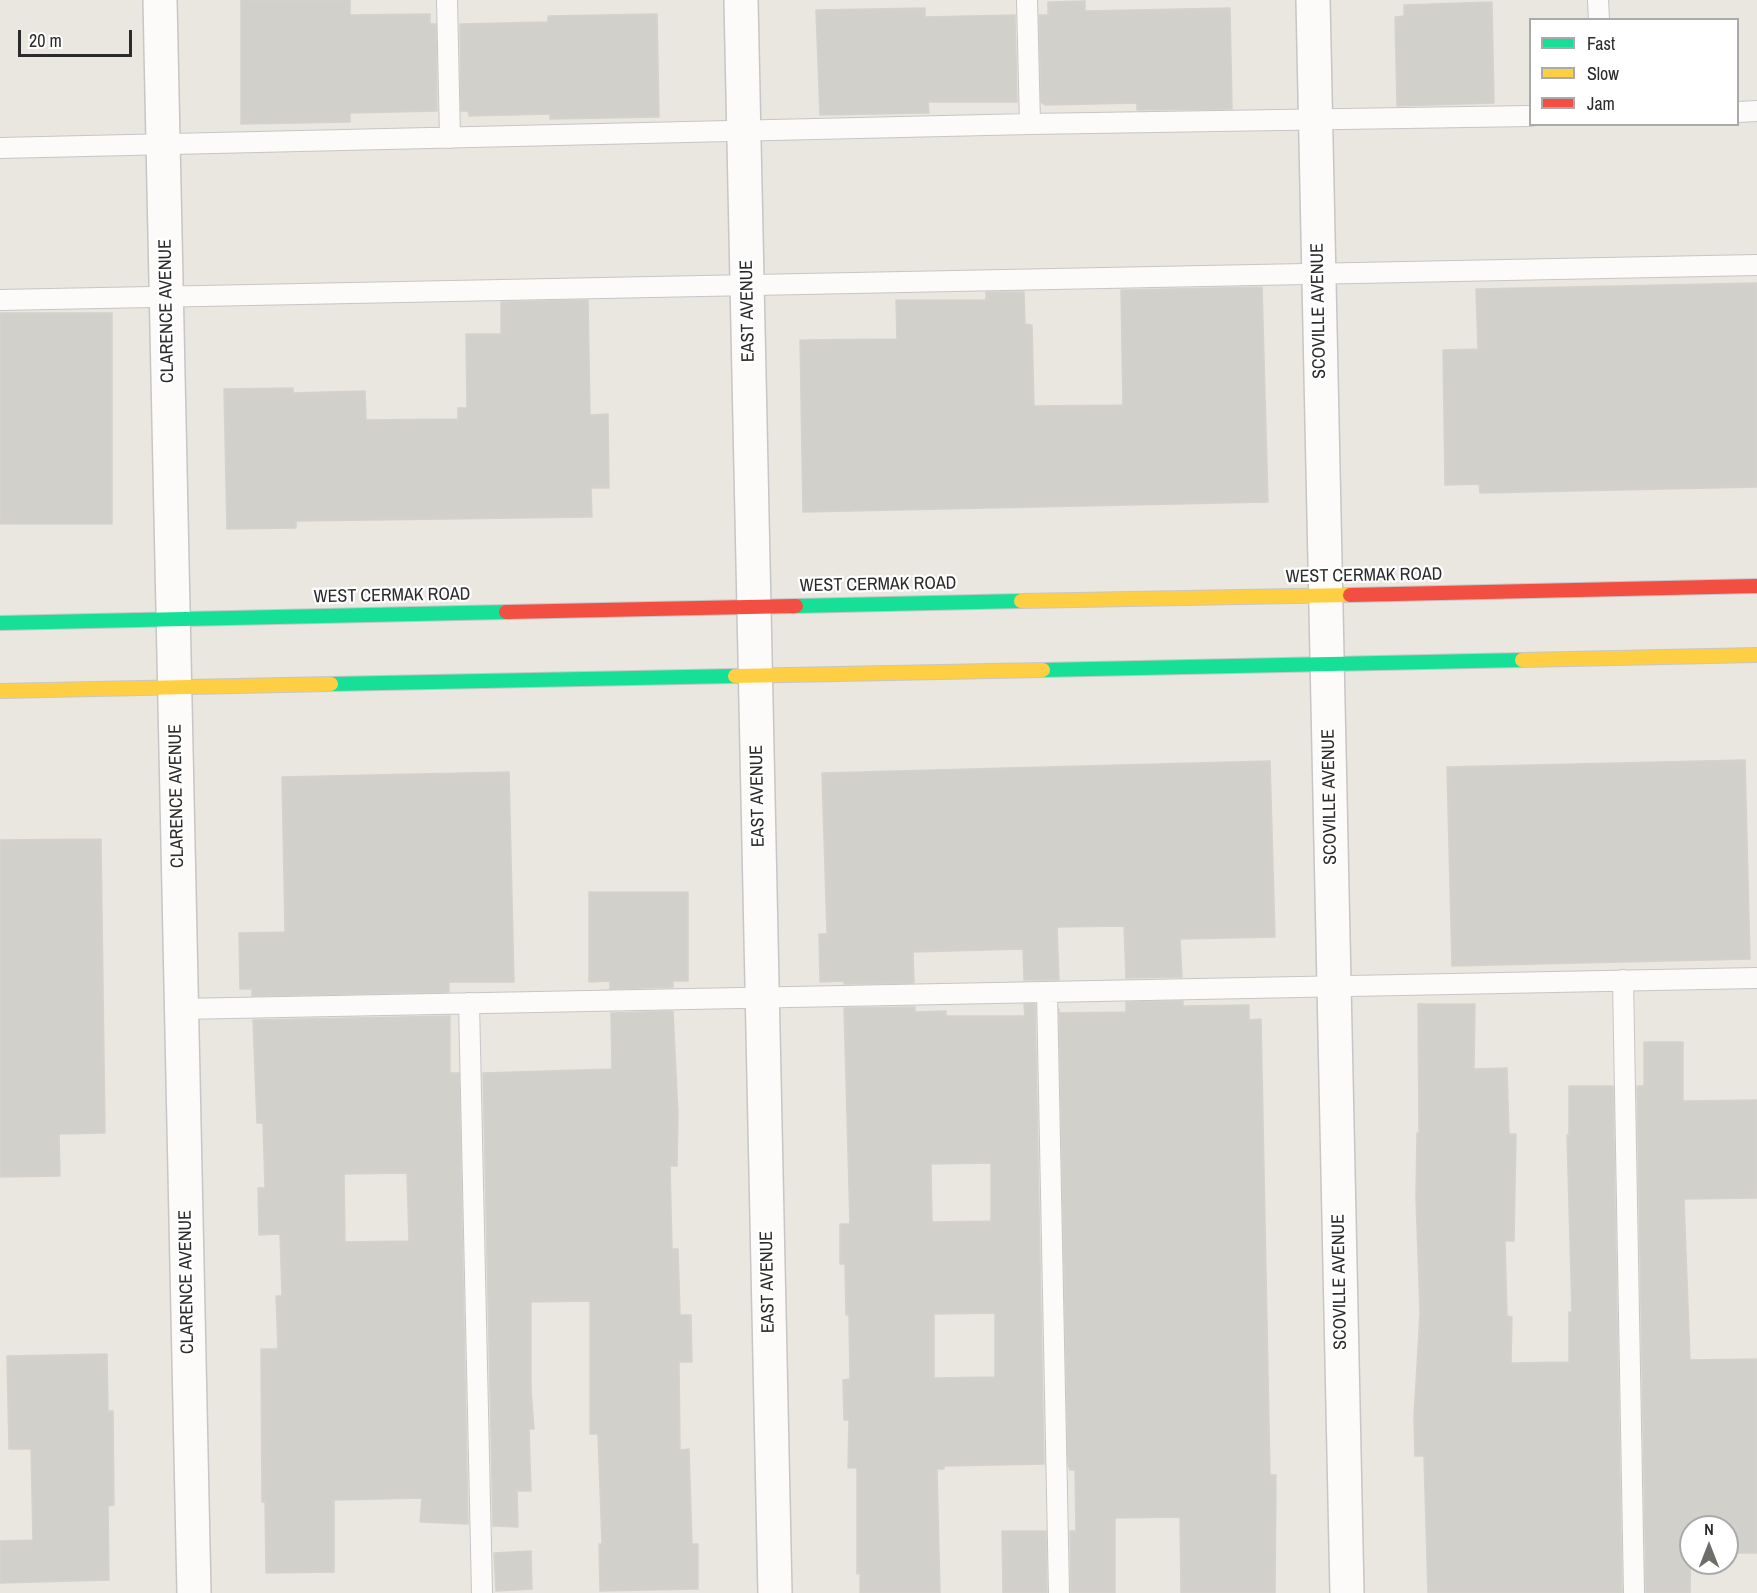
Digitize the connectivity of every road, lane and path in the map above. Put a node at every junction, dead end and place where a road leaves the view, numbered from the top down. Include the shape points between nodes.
1 (160, 0) edge
2 (447, 0) edge
3 (741, 0) edge
4 (1027, 0) edge
5 (1313, 0) edge
6 (1598, 0) edge
7 (1599, 18) edge
8 (1757, 111) edge
9 (1739, 112) edge
10 (1529, 116) edge
11 (1316, 120) junction
12 (1030, 124) junction
13 (744, 132) junction
14 (450, 138) junction
15 (163, 145) junction
16 (0, 148) edge
17 (1757, 265) edge
18 (1319, 274) junction
19 (748, 284) junction
20 (166, 296) junction
21 (0, 300) edge
22 (1757, 586) edge
23 (1325, 595) junction
24 (754, 606) junction
25 (173, 619) junction
26 (0, 623) edge
27 (1757, 656) edge
28 (1327, 665) junction
29 (756, 675) junction
30 (175, 688) junction
31 (0, 692) edge
32 (1757, 978) edge
33 (1623, 980) junction
34 (1334, 986) junction
35 (1047, 992) junction
36 (762, 997) junction
37 (470, 1003) junction
38 (181, 1009) junction
39 (194, 1593) edge
40 (482, 1593) edge
41 (775, 1593) edge
42 (1059, 1593) edge
43 (1347, 1593) edge
44 (1634, 1593) edge

1 - 15 street, CLARENCE AVENUE
2 - 14 lane
3 - 13 street, EAST AVENUE
4 - 12 lane
5 - 11 street, SCOVILLE AVENUE
6 - 7 lane
8 - 9 lane
10 - 11 lane
11 - 12 lane
11 - 18 street, SCOVILLE AVENUE
12 - 13 lane
13 - 14 lane
13 - 19 street, EAST AVENUE
14 - 15 lane
15 - 16 lane
15 - 20 street, CLARENCE AVENUE
17 - 18 lane
18 - 19 lane
18 - 23 street, SCOVILLE AVENUE
19 - 20 lane
19 - 24 street, EAST AVENUE
20 - 21 lane
20 - 25 street, CLARENCE AVENUE
22 - 23 main road, WEST CERMAK ROAD
23 - 24 main road, WEST CERMAK ROAD
23 - 28 street, SCOVILLE AVENUE
24 - 25 main road, WEST CERMAK ROAD
24 - 29 street, EAST AVENUE
25 - 26 main road, WEST CERMAK ROAD
25 - 30 street, CLARENCE AVENUE
27 - 28 main road
28 - 29 main road
28 - 34 street, SCOVILLE AVENUE
29 - 30 main road
29 - 36 street, EAST AVENUE
30 - 31 main road
30 - 38 street, CLARENCE AVENUE
32 - 33 lane
33 - 34 lane
33 - 44 lane
34 - 35 lane
34 - 43 street, SCOVILLE AVENUE
35 - 36 lane
35 - 42 lane
36 - 37 lane
36 - 41 street, EAST AVENUE
37 - 38 lane
37 - 40 lane
38 - 39 street, CLARENCE AVENUE

